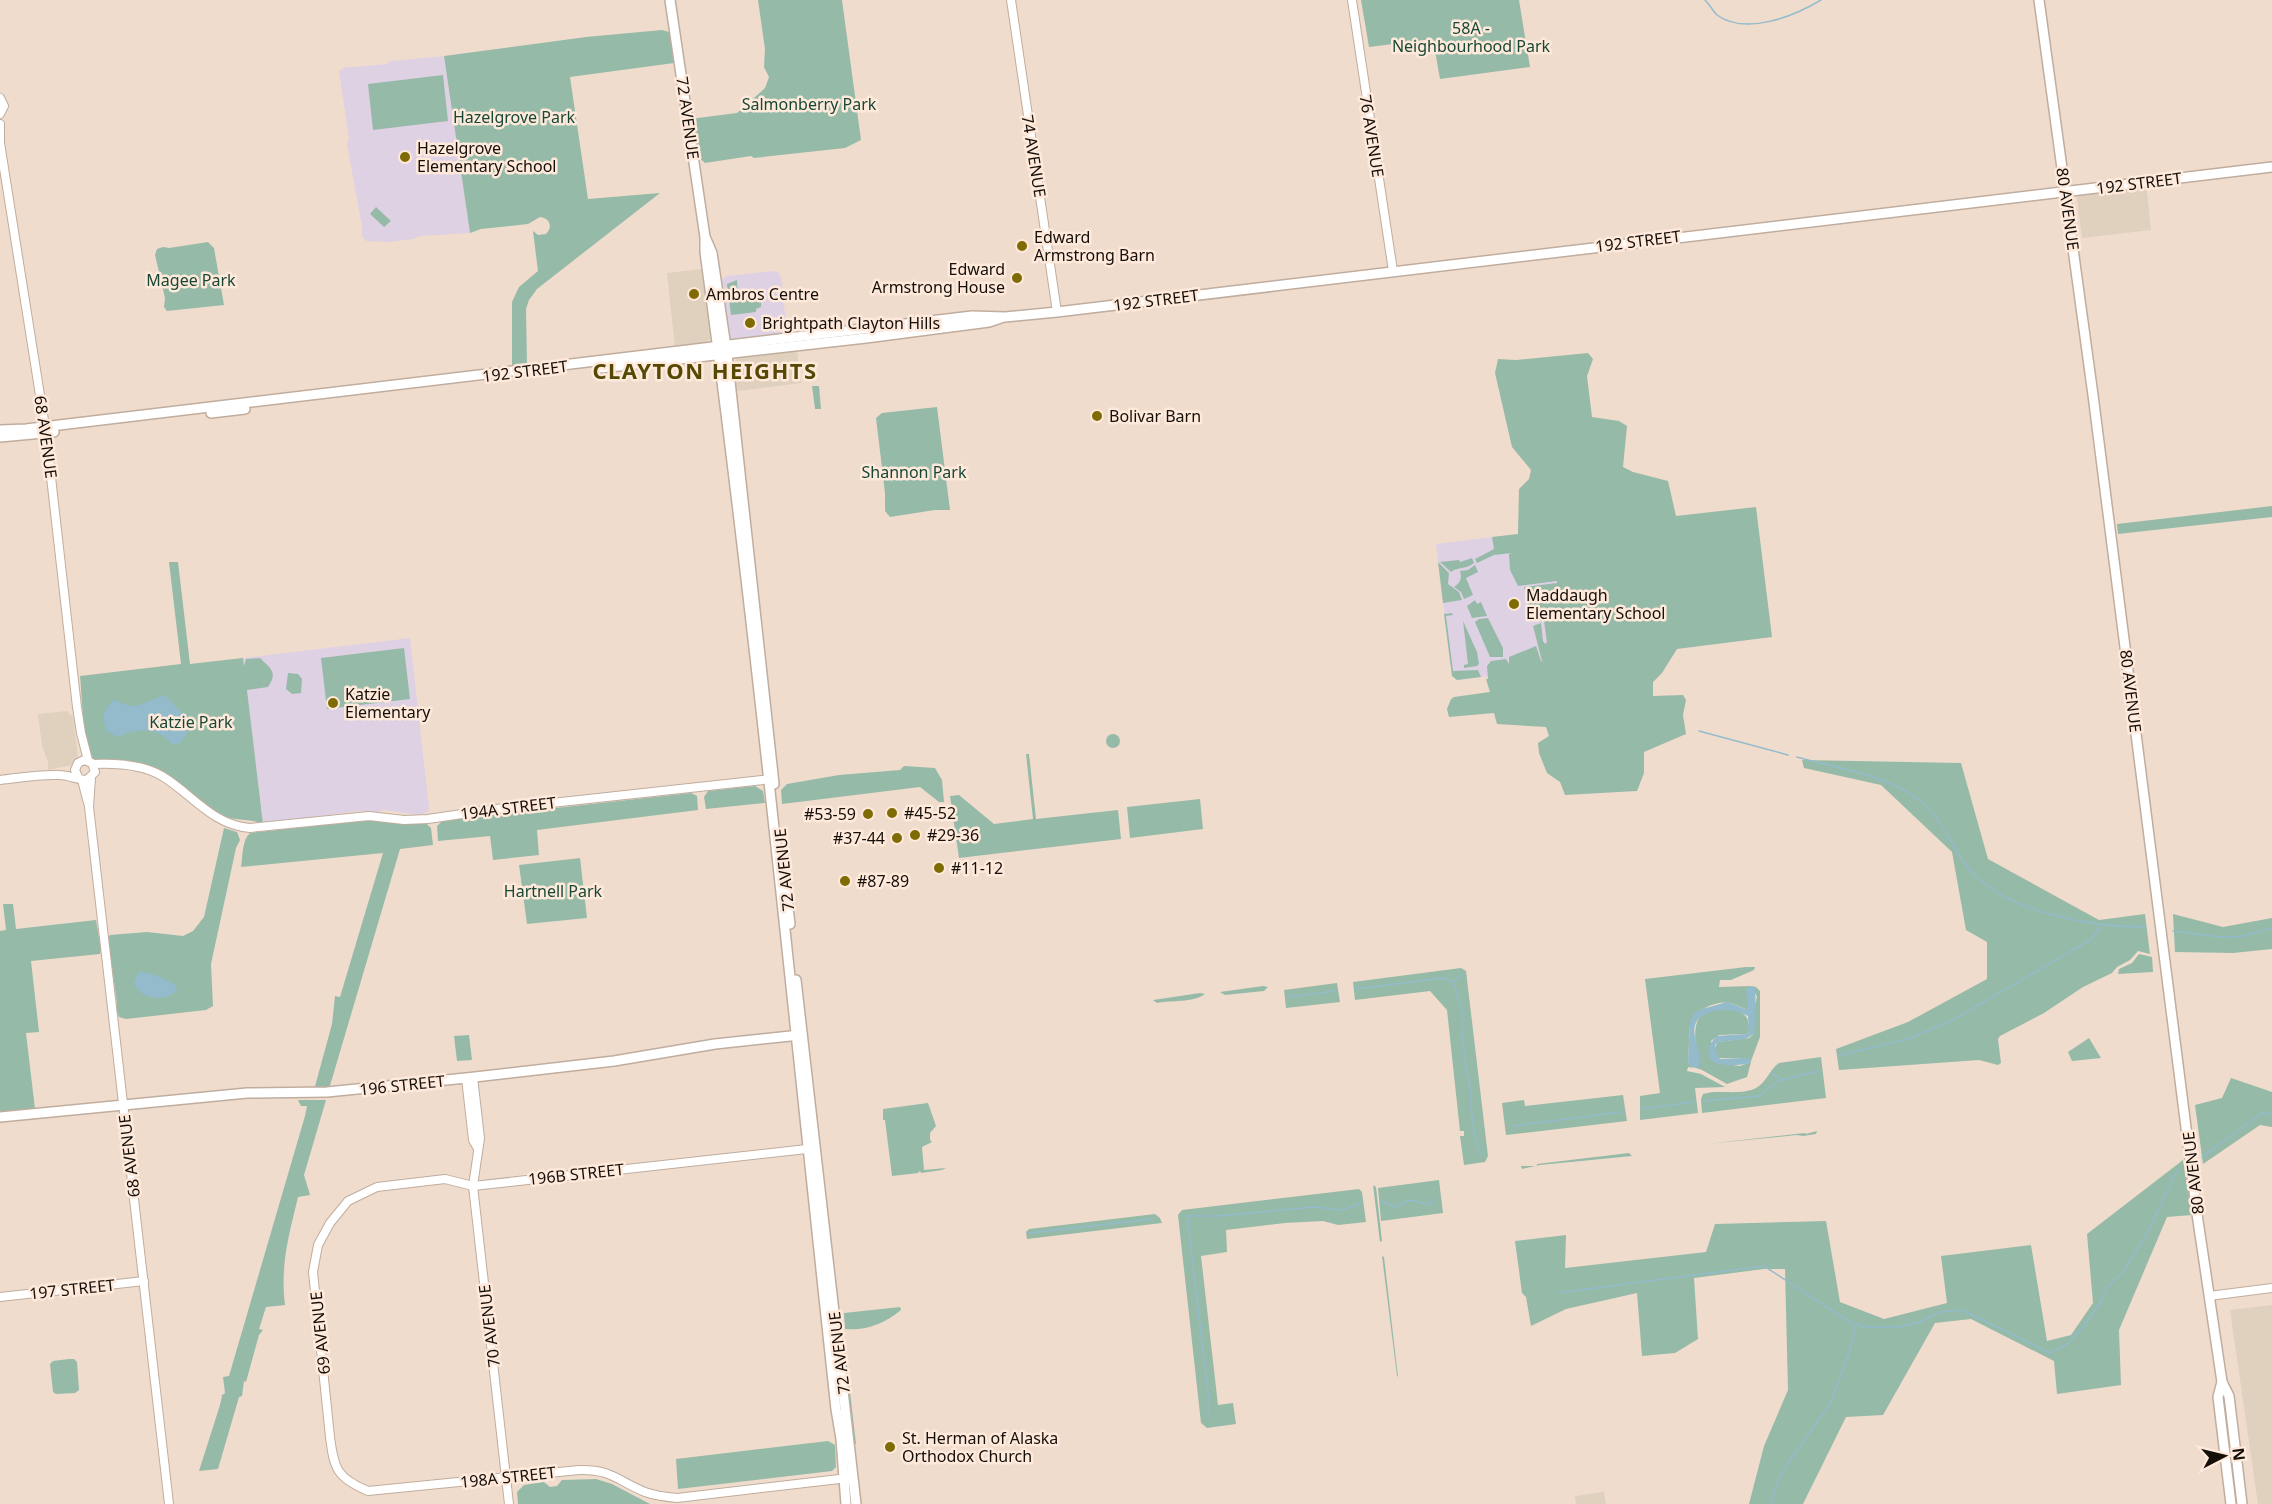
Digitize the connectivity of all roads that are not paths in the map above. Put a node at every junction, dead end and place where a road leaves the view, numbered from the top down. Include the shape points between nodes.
1 (670, 0) edge
2 (1011, 0) edge
3 (1352, 0) edge
4 (2039, 0) edge
5 (0, 98) edge
6 (0, 114) edge
7 (0, 124) edge
8 (0, 143) edge
9 (2272, 166) edge
10 (2066, 191) junction
11 (1393, 271) junction
12 (1057, 312) junction
13 (722, 350) junction
14 (235, 407) junction
15 (0, 430) edge
16 (46, 430) junction
17 (0, 436) edge
18 (746, 558) junction
19 (84, 763) junction
20 (126, 766) junction
21 (48, 774) junction
22 (86, 777) junction
23 (771, 779) junction
24 (0, 780) edge
25 (781, 903) junction
26 (793, 951) junction
27 (799, 1035) junction
28 (470, 1078) junction
29 (123, 1106) junction
30 (0, 1117) edge
31 (807, 1149) junction
32 (473, 1186) junction
33 (813, 1197) junction
34 (348, 1201) joint
35 (821, 1204) junction
36 (826, 1242) junction
37 (144, 1281) junction
38 (2272, 1288) edge
39 (2209, 1296) junction
40 (0, 1297) edge
41 (2222, 1382) junction
42 (338, 1473) joint
43 (507, 1477) junction
44 (849, 1478) junction
45 (169, 1504) edge
46 (509, 1504) edge
47 (846, 1504) edge
48 (856, 1504) edge
49 (2231, 1504) edge
50 (2242, 1504) edge

1 - 13 main road, 72 AVENUE
2 - 12 street, 74 AVENUE
3 - 11 street, 76 AVENUE
4 - 10 main road, 80 AVENUE
5 - 6 street via 4,107
7 - 8 street, 68 AVENUE
8 - 16 street, 68 AVENUE
9 - 10 main road, 192 STREET
10 - 11 main road, 192 STREET
10 - 39 main road, 80 AVENUE
11 - 12 main road, 192 STREET
12 - 13 main road, 192 STREET via 972,316
13 - 14 main road, 192 STREET
13 - 14 main road, 192 STREET
13 - 18 main road, 72 AVENUE
13 - 18 main road, 72 AVENUE via 734,485
14 - 16 main road, 192 STREET
14 - 16 main road
15 - 16 main road
16 - 17 main road
16 - 19 street, 68 AVENUE
18 - 23 main road, 72 AVENUE
18 - 23 main road, 72 AVENUE via 757,622
19 - 20 street
19 - 21 street
19 - 22 street
19 - 22 street via 75,772
20 - 22 street
20 - 23 street, 194A STREET via 155,772 212,816 243,828 369,816 428,819
21 - 22 street
21 - 24 street
22 - 29 street, 68 AVENUE
23 - 25 main road, 72 AVENUE
23 - 26 main road, 72 AVENUE
25 - 26 main road
25 - 27 main road, 72 AVENUE
26 - 27 main road, 72 AVENUE
27 - 28 main road, 196 STREET
27 - 31 main road, 72 AVENUE
27 - 35 main road, 72 AVENUE
28 - 29 main road, 196 STREET
28 - 32 street, 70 AVENUE via 480,1138
29 - 30 main road, 196 STREET
29 - 37 street, 68 AVENUE
31 - 32 street, 196B STREET
31 - 33 main road, 72 AVENUE
31 - 35 main road via 812,1156
32 - 34 street, 196B STREET via 445,1179 377,1187
32 - 43 street, 70 AVENUE
33 - 36 main road via 821,1238
33 - 44 main road, 72 AVENUE
34 - 42 street, 69 AVENUE via 318,1245 313,1272 330,1437
35 - 36 main road, 72 AVENUE
36 - 44 main road, 72 AVENUE
37 - 40 street, 197 STREET
37 - 45 street, 68 AVENUE
38 - 39 street
39 - 41 main road, 80 AVENUE
41 - 49 main road, 80 AVENUE via 2218,1397
41 - 50 main road, 80 AVENUE via 2229,1396
42 - 43 street, 198A STREET via 350,1484 368,1491
43 - 44 street, 198A STREET via 590,1469 612,1474 653,1495 677,1498
43 - 46 street, 70 AVENUE
44 - 47 main road, 72 AVENUE
44 - 48 main road, 72 AVENUE

